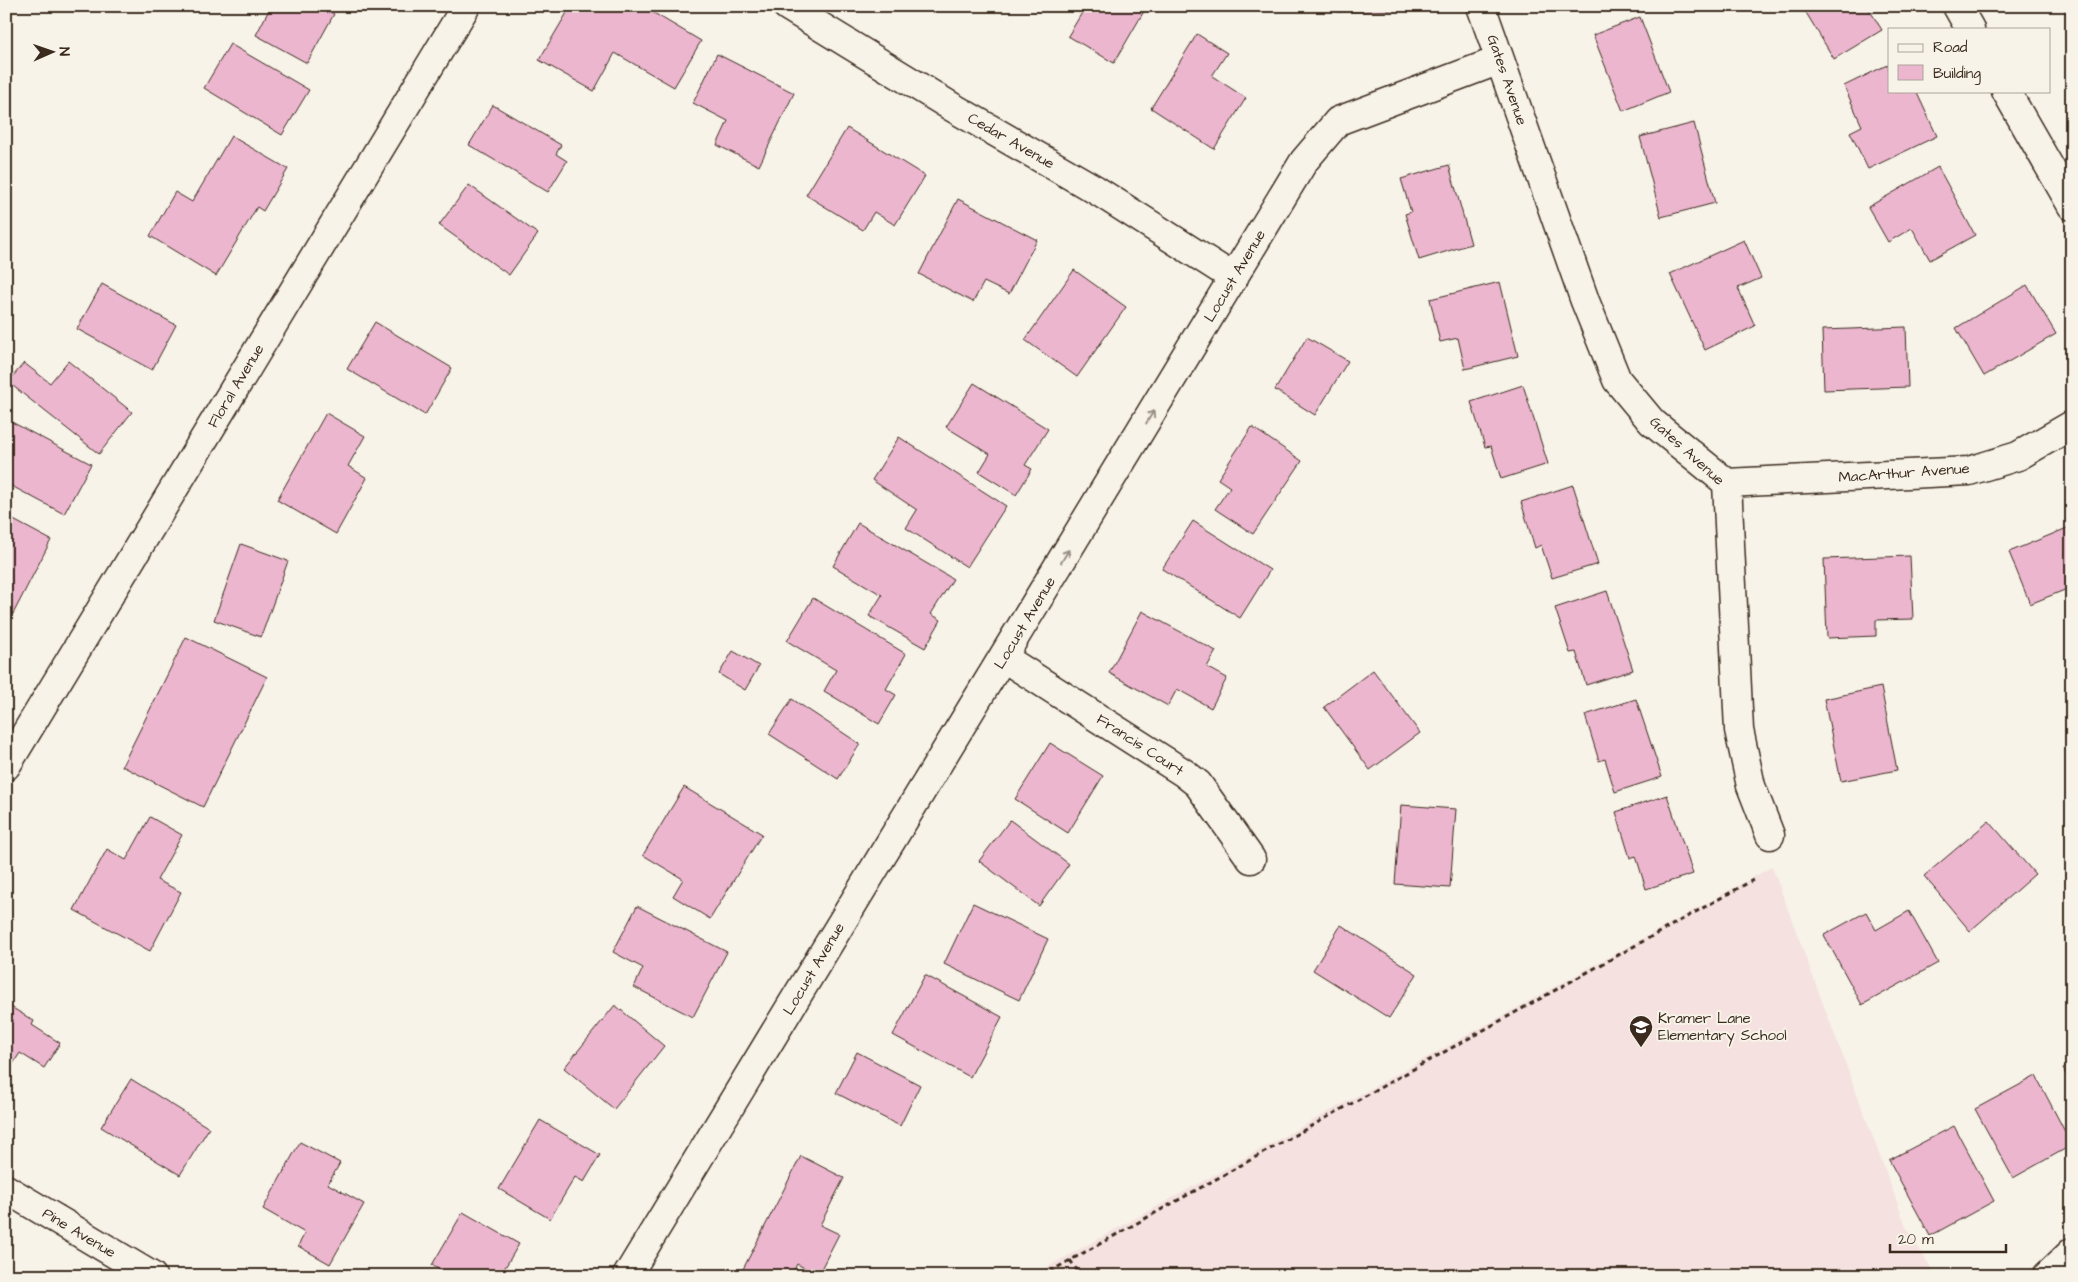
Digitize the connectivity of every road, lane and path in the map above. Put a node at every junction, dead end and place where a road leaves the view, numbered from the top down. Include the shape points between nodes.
1 (466, 6) edge
2 (787, 6) edge
3 (1481, 6) edge
4 (1957, 6) edge
5 (1969, 28) edge
6 (1500, 60) junction
7 (2007, 92) edge
8 (2072, 206) edge
9 (1234, 278) junction
10 (2072, 425) edge
11 (1727, 483) junction
12 (1004, 658) junction
13 (6, 766) edge
14 (1770, 835) dead end
15 (1251, 859) dead end
16 (1753, 880) dead end
17 (6, 1189) edge
18 (2072, 1252) edge
19 (1070, 1260) junction
20 (152, 1276) edge
21 (627, 1276) edge
22 (1042, 1276) edge
23 (1080, 1276) edge
24 (2047, 1276) edge

1 - 13 street, Floral Avenue
2 - 9 street, Cedar Avenue via 1096,190
3 - 6 street, Gates Avenue
4 - 5 street
6 - 9 street, Locust Avenue via 1338,121 1304,161
6 - 11 street, Gates Avenue via 1585,301 1618,380 1652,422
7 - 8 street
12 -> 9 street, Locust Avenue
10 - 11 street, MacArthur Avenue via 2018,456 1969,471
11 - 14 street, Gates Avenue via 1739,730 1751,786
12 - 15 street, Francis Court via 1184,772 1198,784
12 - 21 street, Locust Avenue
16 - 19 path
17 - 20 street, Pine Avenue
18 - 24 street
19 - 22 path
19 - 23 path

